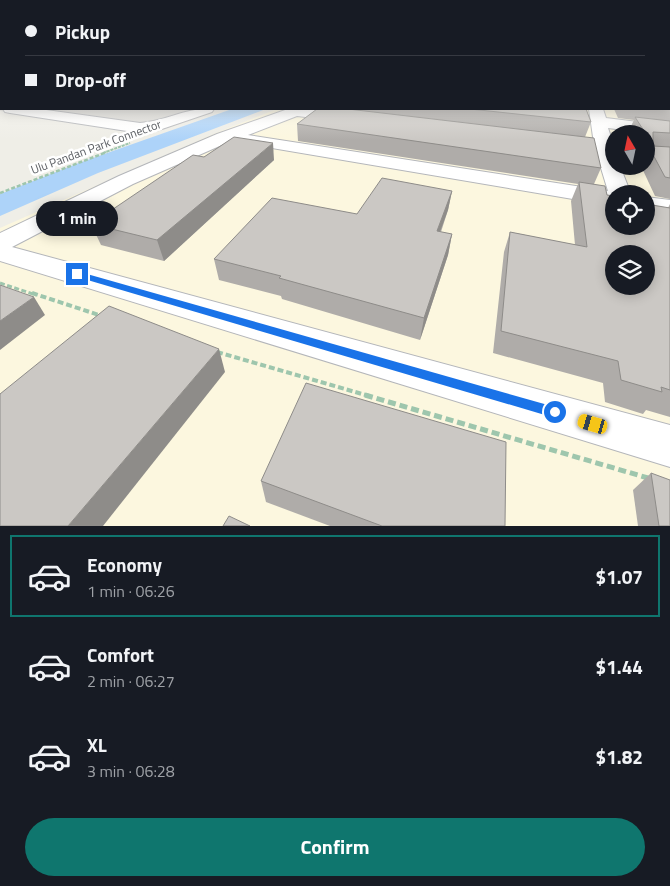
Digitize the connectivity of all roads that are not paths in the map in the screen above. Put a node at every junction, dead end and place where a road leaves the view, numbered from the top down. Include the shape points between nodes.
1 (17, 110) edge
2 (204, 110) edge
3 (294, 110) edge
4 (597, 116) edge
5 (367, 120) edge
6 (670, 131) edge
7 (228, 136) junction
8 (605, 139) edge
9 (545, 143) edge
10 (605, 150) edge
11 (605, 198) edge
12 (655, 205) edge
13 (670, 207) edge
14 (0, 243) edge
15 (0, 252) edge
16 (670, 446) edge

1 - 2 street via 140,128 153,127
3 - 5 street
3 - 7 street
4 - 6 street
4 - 8 street
7 - 11 street
7 - 14 street via 126,180
9 - 10 street
12 - 13 street
15 - 16 street

